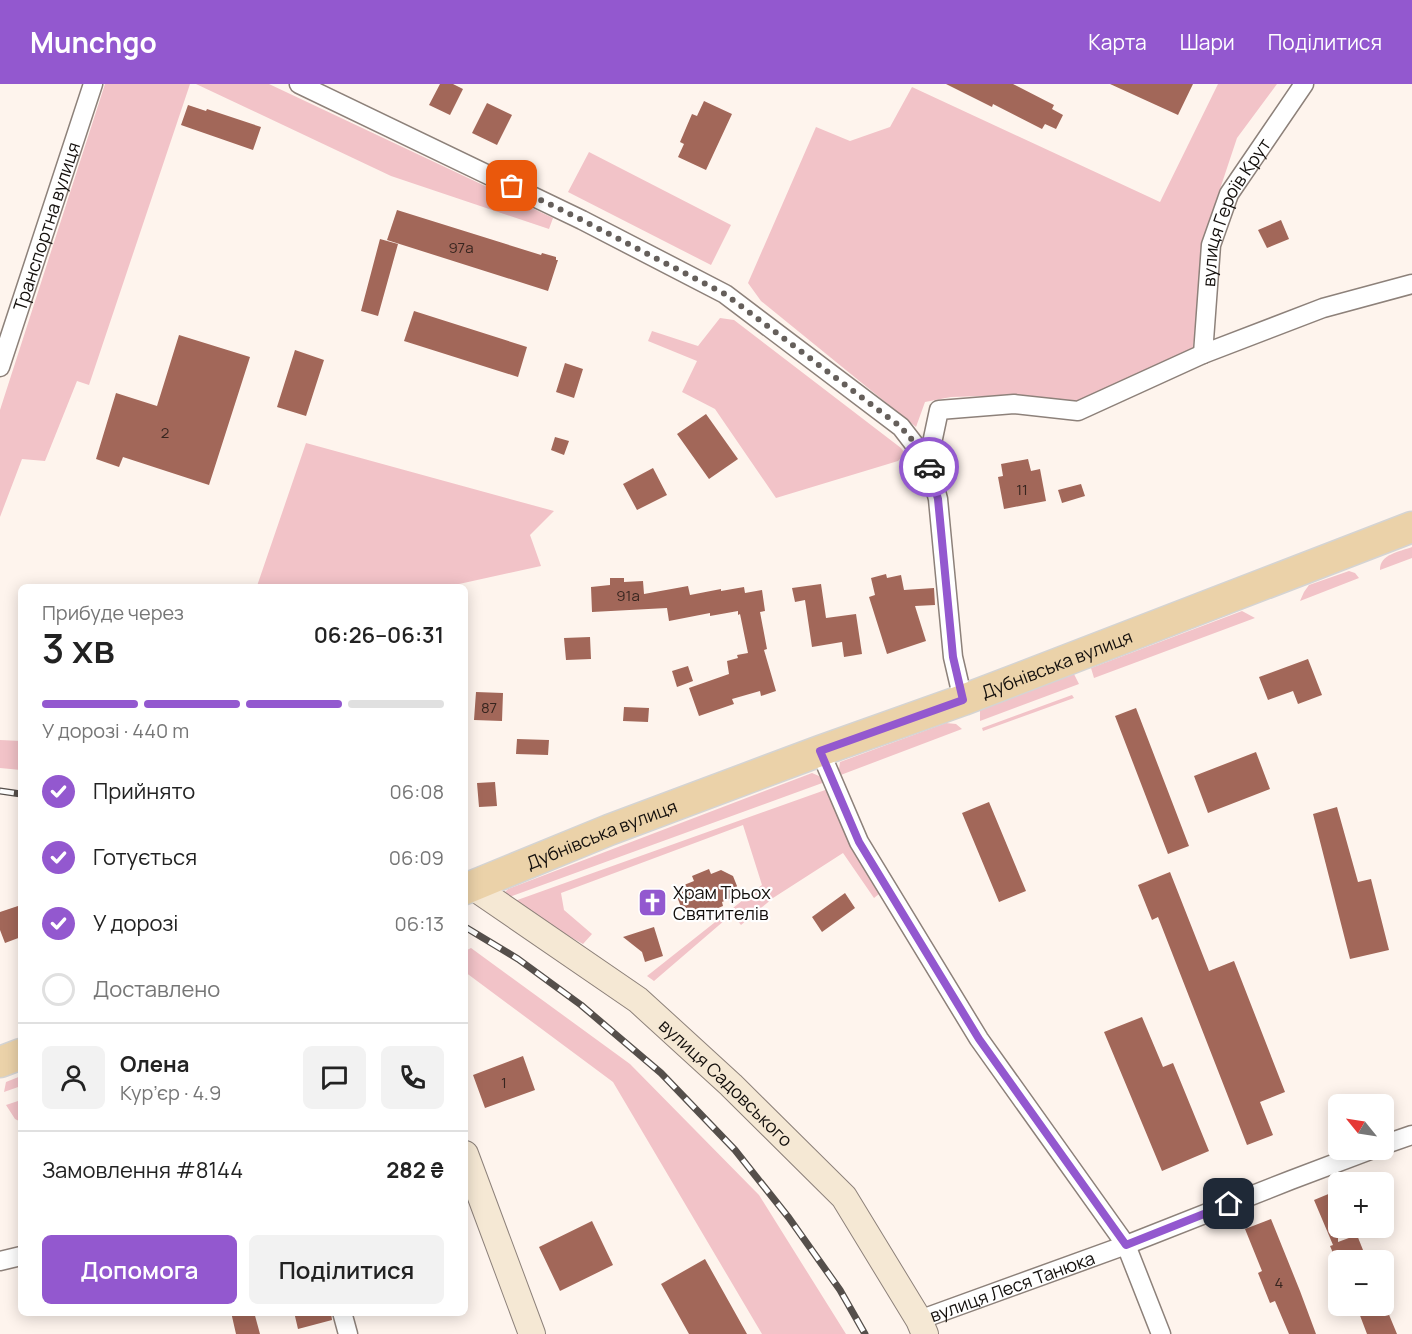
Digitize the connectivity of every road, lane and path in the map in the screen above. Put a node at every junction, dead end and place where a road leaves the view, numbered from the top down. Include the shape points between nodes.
1 (93, 84) edge
2 (299, 84) edge
3 (1304, 84) edge
4 (1412, 284) edge
5 (1203, 354) junction
6 (0, 367) edge
7 (928, 462) junction
8 (1412, 527) edge
9 (963, 700) junction
10 (820, 751) junction
11 (469, 887) edge
12 (18, 1055) edge
13 (0, 1062) edge
14 (1412, 1135) edge
15 (1394, 1141) edge
16 (1345, 1160) edge
17 (468, 1162) edge
18 (1126, 1245) junction
19 (18, 1257) edge
20 (0, 1261) edge
21 (342, 1316) edge
22 (922, 1327) edge
23 (344, 1333) edge
24 (532, 1334) edge
25 (1161, 1334) edge

1 - 6 street, Транспортна вулиця
2 - 7 street via 572,215 725,294 901,427
3 - 5 street, вулиця Героїв Крут via 1229,194 1211,245
4 - 5 street via 1323,308
5 - 7 street via 1078,411 1014,404 939,410
7 - 9 street via 938,499 953,657
8 - 9 main road, Дубнівська вулиця
9 - 10 main road, Дубнівська вулиця
10 - 11 main road, Дубнівська вулиця
10 - 18 street via 859,842 979,1039
11 - 22 street, вулиця Садовського via 638,1000 731,1085 844,1197
12 - 13 main road
14 - 15 street
16 - 18 street, вулиця Леся Танюка
17 - 24 street
18 - 22 street, вулиця Леся Танюка
18 - 25 street
19 - 20 street
21 - 23 street

